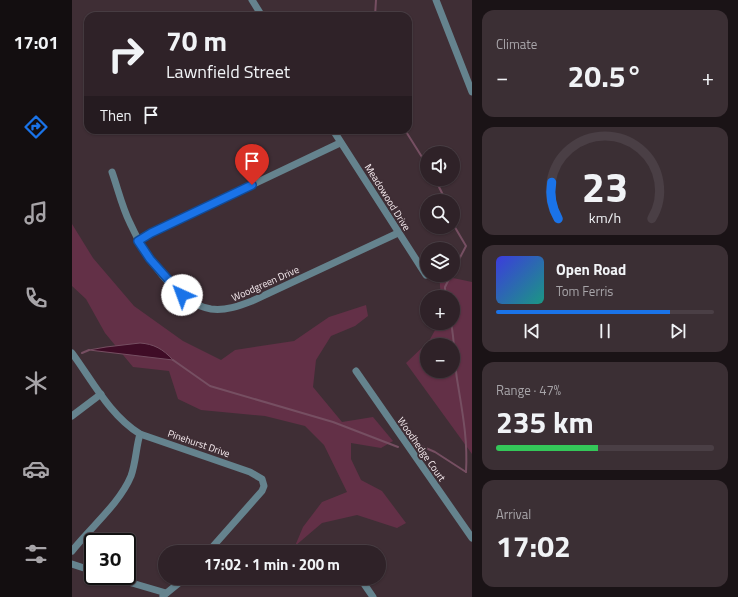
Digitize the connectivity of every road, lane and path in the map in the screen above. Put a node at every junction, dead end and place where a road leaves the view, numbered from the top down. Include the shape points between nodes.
1 (252, 0) edge
2 (436, 0) edge
3 (260, 12) edge
4 (472, 92) edge
5 (335, 134) edge
6 (340, 143) junction
7 (112, 172) dead end
8 (398, 233) junction
9 (138, 241) junction
10 (420, 266) edge
11 (72, 353) edge
12 (356, 371) dead end
13 (101, 394) junction
14 (72, 416) edge
15 (140, 434) junction
16 (472, 538) edge
17 (214, 545) edge
18 (72, 551) edge
19 (72, 564) edge
20 (84, 568) edge
21 (135, 585) edge
22 (176, 585) edge
23 (365, 585) edge
24 (164, 595) edge
25 (373, 597) edge

1 - 3 street
2 - 4 street
5 - 6 street, Meadowood Drive
6 - 8 street, Meadowood Drive
6 - 9 street
7 - 9 street, Woodgreen Drive
8 - 9 street, Woodgreen Drive via 252,301 221,309 201,307 182,295 150,259
8 - 10 street, Meadowood Drive
11 - 13 street, Pinehurst Drive
12 - 16 street, Woodhedge Court
13 - 14 street
13 - 15 street, Pinehurst Drive via 128,426
15 - 17 street, Pinehurst Drive via 250,472 262,479 262,491
15 - 18 street via 128,483
19 - 20 street
21 - 24 street
22 - 24 street
23 - 25 street

